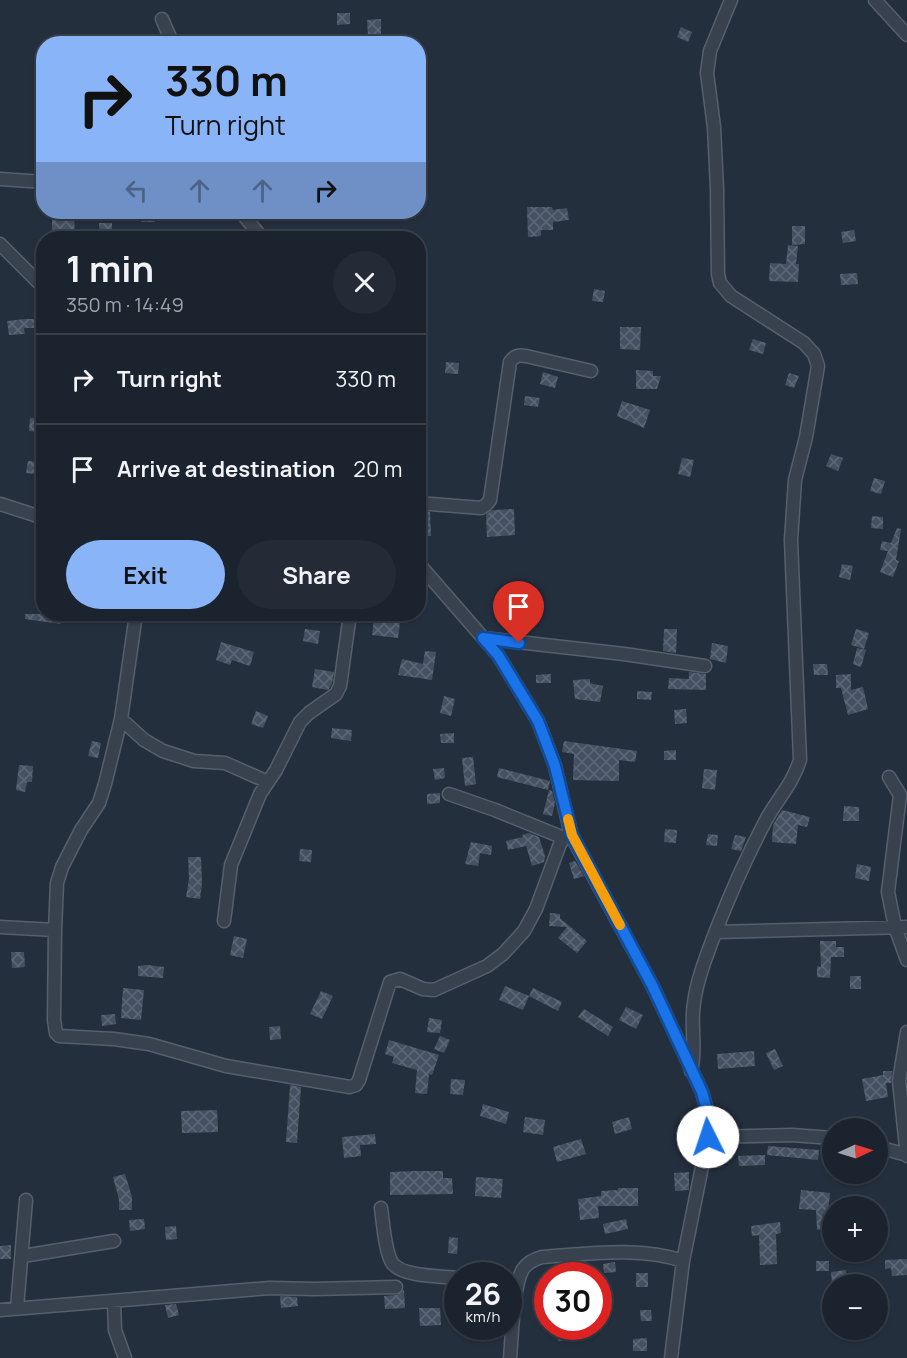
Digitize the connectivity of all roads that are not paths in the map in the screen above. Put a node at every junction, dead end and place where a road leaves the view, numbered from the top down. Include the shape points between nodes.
1 (731, 0) edge
2 (875, 0) edge
3 (162, 19) dead end
4 (907, 35) edge
5 (169, 36) edge
6 (0, 179) edge
7 (36, 181) edge
8 (247, 219) edge
9 (256, 231) edge
10 (0, 244) edge
11 (36, 280) edge
12 (591, 371) dead end
13 (0, 504) edge
14 (426, 504) edge
15 (36, 515) edge
16 (426, 573) edge
17 (135, 621) edge
18 (349, 621) edge
19 (483, 638) junction
20 (705, 666) dead end
21 (121, 719) junction
22 (889, 777) dead end
23 (268, 782) junction
24 (448, 794) dead end
25 (568, 837) junction
26 (224, 921) dead end
27 (0, 927) edge
28 (901, 927) edge
29 (55, 930) junction
30 (716, 932) junction
31 (907, 960) edge
32 (907, 1032) edge
33 (691, 1071) junction
34 (708, 1137) junction
35 (822, 1137) edge
36 (888, 1150) edge
37 (907, 1155) edge
38 (26, 1200) dead end
39 (381, 1208) dead end
40 (114, 1241) dead end
41 (22, 1256) junction
42 (682, 1261) junction
43 (522, 1271) edge
44 (444, 1277) edge
45 (396, 1287) dead end
46 (114, 1302) junction
47 (17, 1308) junction
48 (0, 1310) edge
49 (511, 1340) edge
50 (124, 1358) edge
51 (510, 1358) edge
52 (671, 1358) edge

1 - 30 street via 710,51 707,73 714,127 720,283 731,296 804,344 819,366 795,480 791,540 800,760 795,775 767,818
2 - 4 street
3 - 5 street
6 - 7 street
8 - 9 street
10 - 11 street
12 - 14 street via 526,356 514,357 510,362 490,500 481,508
13 - 15 street
16 - 19 street
17 - 21 street
18 - 23 street via 336,694 300,722
19 - 20 street
19 - 25 street via 498,655 538,721 555,766
21 - 23 street via 144,740 164,751 194,761 225,763
21 - 29 street via 99,803 62,867 57,883
22 - 28 street via 900,795 888,891
23 - 26 street via 231,865
24 - 25 street
25 - 29 street via 554,856 524,931 503,954 487,966 434,990 400,979 390,982 361,1074 350,1087 226,1066 149,1044 59,1036 55,1028
25 - 33 street via 652,985
27 - 29 street
28 - 30 street
28 - 31 street
30 - 33 street via 693,1003
32 - 37 street via 899,1081
33 - 34 street via 708,1114
34 - 35 street
34 - 42 street
36 - 37 street
38 - 41 street
39 - 44 street via 393,1264 414,1274
40 - 41 street
41 - 47 street
42 - 43 street via 657,1255 614,1253 542,1257 532,1260
42 - 52 street
45 - 46 street via 270,1288
46 - 47 street
46 - 50 street via 115,1330
47 - 48 street
49 - 51 street

